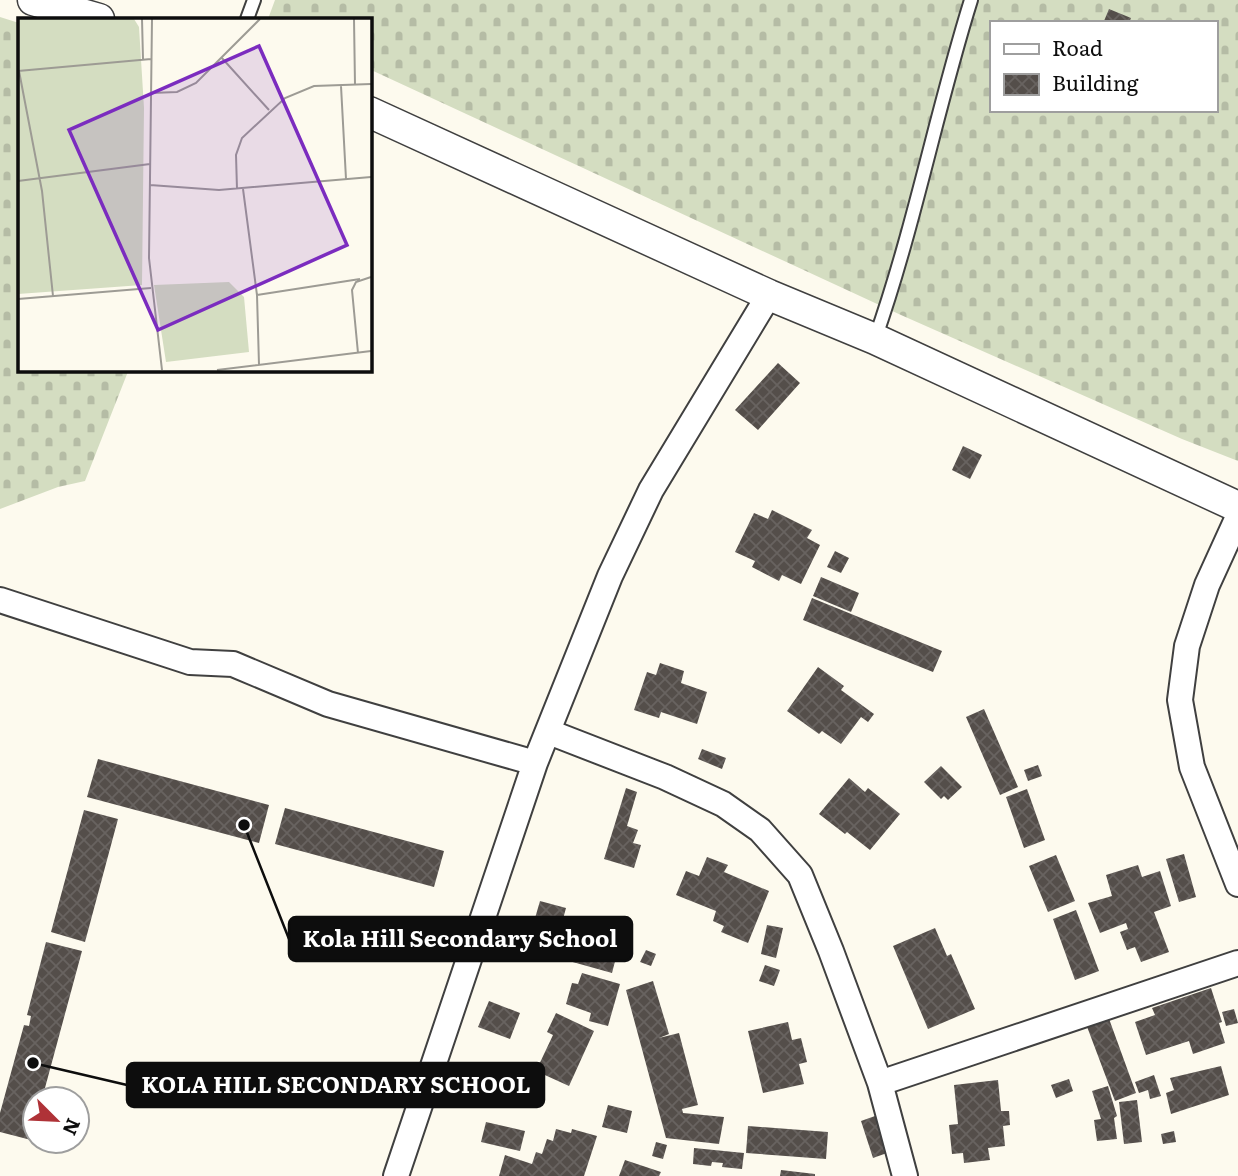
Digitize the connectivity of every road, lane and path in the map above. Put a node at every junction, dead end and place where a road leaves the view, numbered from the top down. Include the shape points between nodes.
1 (33, 0) edge
2 (254, 0) edge
3 (971, 0) edge
4 (96, 18) edge
5 (247, 18) edge
6 (371, 113) edge
7 (769, 295) junction
8 (875, 340) junction
9 (1238, 507) edge
10 (1238, 517) edge
11 (0, 600) edge
12 (549, 732) junction
13 (535, 763) junction
14 (1238, 884) edge
15 (1238, 963) edge
16 (880, 1083) junction
17 (396, 1176) edge
18 (905, 1176) edge

1 - 4 street
2 - 5 lane
3 - 8 lane
6 - 7 street
7 - 8 street
7 - 12 street via 651,490 583,640
8 - 9 street
10 - 14 street via 1207,585 1187,646 1180,700 1192,767
11 - 13 street via 190,662 233,664 328,704
12 - 13 street
12 - 16 street via 665,777 723,804 760,830 800,875
13 - 17 street
15 - 16 street
16 - 18 street

